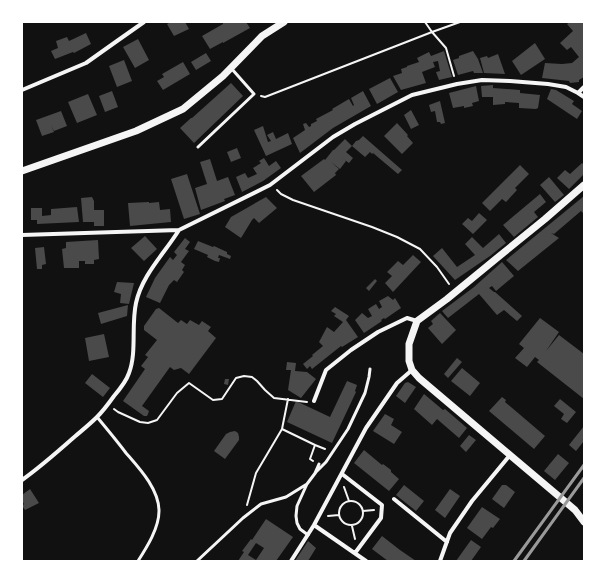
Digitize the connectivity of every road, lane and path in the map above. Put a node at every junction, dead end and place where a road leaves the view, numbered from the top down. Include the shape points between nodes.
1 (144, 22) edge
2 (284, 22) edge
3 (425, 22) edge
4 (460, 22) edge
5 (432, 32) junction
6 (231, 68) junction
7 (457, 84) junction
8 (584, 87) edge
9 (22, 90) edge
10 (578, 93) junction
11 (254, 94) junction
12 (584, 97) edge
13 (198, 147) dead end
14 (22, 171) edge
15 (270, 185) junction
16 (584, 185) edge
17 (179, 230) junction
18 (22, 235) edge
19 (454, 292) junction
20 (417, 321) junction
21 (370, 369) dead end
22 (412, 370) junction
23 (288, 399) junction
24 (314, 401) joint
25 (108, 404) junction
26 (97, 417) junction
27 (282, 429) junction
28 (315, 445) junction
29 (327, 445) dead end
30 (510, 455) junction
31 (318, 464) joint
32 (342, 475) junction
33 (312, 478) junction
34 (22, 480) edge
35 (307, 484) junction
36 (394, 499) dead end
37 (349, 501) junction
38 (243, 518) junction
39 (584, 522) edge
40 (314, 526) junction
41 (308, 535) junction
42 (447, 542) junction
43 (355, 553) junction
44 (138, 561) edge
45 (197, 561) edge
46 (291, 561) edge
47 (366, 561) edge
48 (440, 561) edge

1 - 9 street via 86,63
2 - 6 street via 262,36
3 - 5 path
4 - 5 path
5 - 7 path via 446,48
5 - 11 path via 265,97
6 - 11 lane
6 - 14 street via 183,109 136,131
7 - 10 street via 482,80 517,81 566,87
7 - 15 street via 412,95 355,124 333,137
8 - 10 street
10 - 12 street
11 - 13 lane
15 - 17 street
15 - 19 path via 280,194 293,200 372,227 420,248 437,266
16 - 19 street
17 - 18 street
17 - 25 street via 149,272 141,288 133,325 132,365 124,383
19 - 20 street
20 - 22 street via 409,344
20 - 24 street via 407,318 378,332 351,350 326,370
21 - 33 lane via 365,393 348,429
22 - 30 street
22 - 32 street via 397,383 366,428
23 - 24 path
23 - 25 path via 274,398 252,377 244,376 236,378 222,399 212,400 189,383 177,393 157,420 148,423 118,412
23 - 27 path
25 - 26 street
26 - 34 street
26 - 44 lane via 146,477 158,502 156,528
27 - 28 path
27 - 38 path via 256,473
28 - 29 path via 325,449
28 - 31 path via 310,459
30 - 39 street via 575,510
30 - 42 street via 472,501 450,533
31 - 33 lane
32 - 37 path
32 - 40 street
32 - 43 street via 382,505 382,518
33 - 35 lane
35 - 38 lane via 286,497 261,504
35 - 41 lane via 297,506 296,516 300,529
36 - 42 street
37 - 37 path via 342,504 338,515 343,523 352,525 361,520 363,512 359,504
38 - 45 lane
40 - 41 street
40 - 43 street
41 - 46 street
42 - 48 street
43 - 47 street

